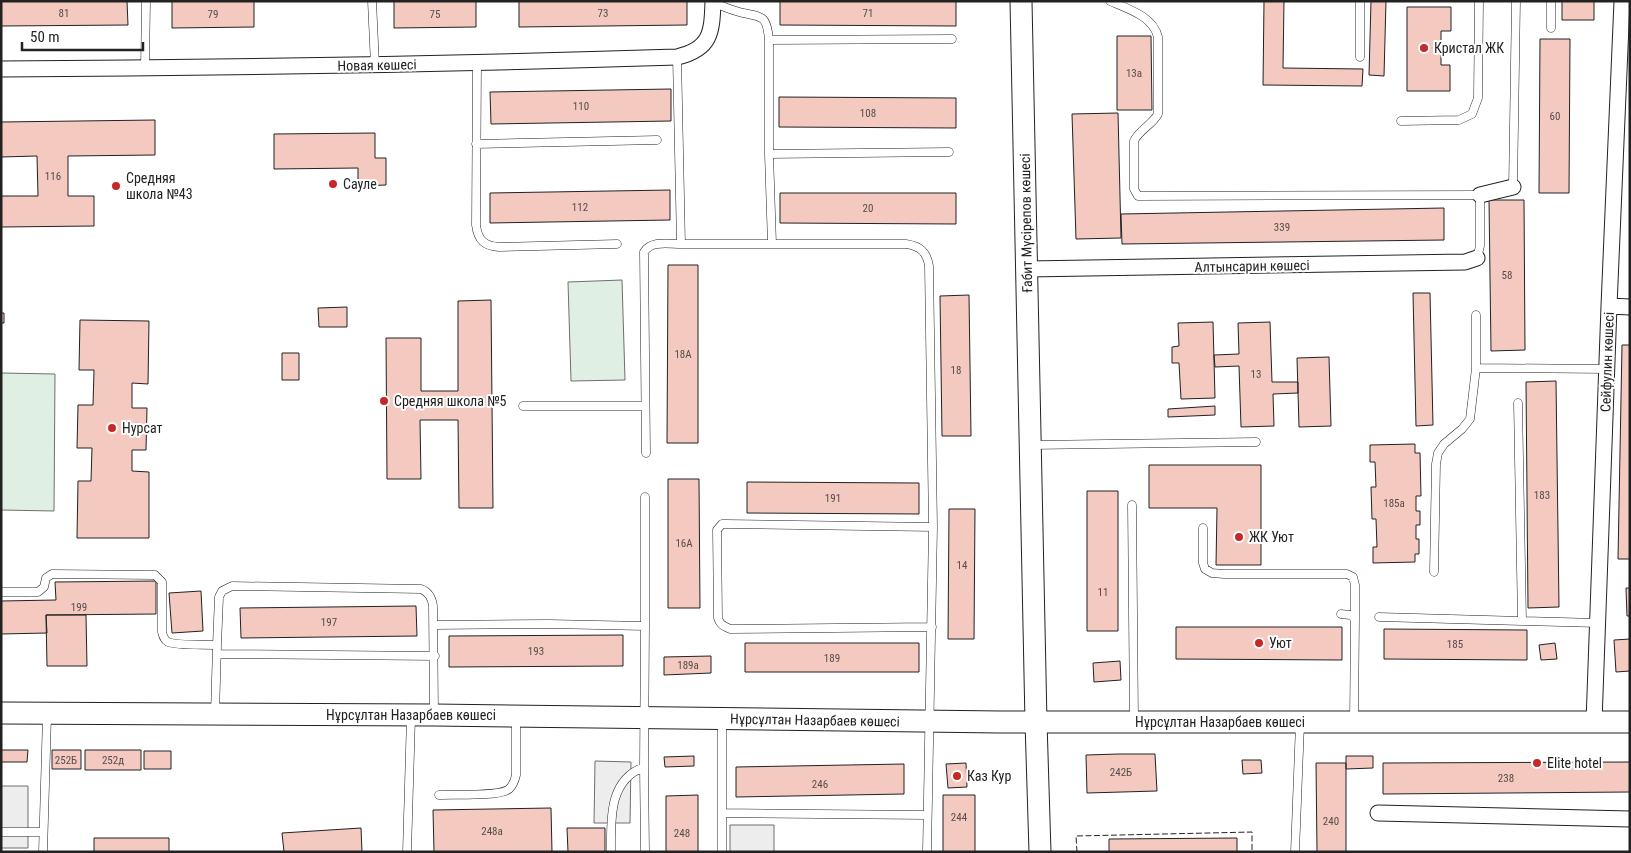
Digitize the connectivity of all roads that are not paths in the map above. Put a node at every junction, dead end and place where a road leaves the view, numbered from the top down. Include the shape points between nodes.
1 (146, 1) edge
2 (372, 1) edge
3 (1021, 1) edge
4 (1110, 1) edge
5 (1360, 1) edge
6 (1479, 1) edge
7 (1516, 1) edge
8 (1551, 1) edge
9 (713, 2) edge
10 (1624, 9) edge
11 (1551, 28) dead end
12 (952, 39) dead end
13 (769, 40) junction
14 (677, 57) junction
15 (1360, 57) dead end
16 (476, 63) junction
17 (375, 65) junction
18 (145, 68) junction
19 (1, 69) edge
20 (1401, 121) dead end
21 (657, 140) dead end
22 (476, 144) junction
23 (949, 152) dead end
24 (769, 154) junction
25 (1513, 187) joint
26 (1480, 195) junction
27 (617, 244) dead end
28 (681, 244) junction
29 (772, 244) junction
30 (1477, 258) joint
31 (1027, 269) junction
32 (1609, 306) junction
33 (1630, 306) edge
34 (1476, 316) dead end
35 (1476, 368) junction
36 (1607, 370) junction
37 (1518, 403) dead end
38 (523, 406) dead end
39 (645, 406) junction
40 (1256, 442) dead end
41 (1031, 445) junction
42 (646, 453) dead end
43 (646, 497) dead end
44 (1132, 505) dead end
45 (933, 527) junction
46 (1202, 528) dead end
47 (1434, 572) dead end
48 (1, 592) edge
49 (1341, 614) dead end
50 (1379, 617) dead end
51 (1354, 618) junction
52 (1522, 621) junction
53 (1598, 623) junction
54 (434, 625) junction
55 (645, 626) junction
56 (932, 627) junction
57 (217, 644) junction
58 (217, 654) junction
59 (435, 656) junction
60 (1, 713) edge
61 (47, 714) junction
62 (214, 715) junction
63 (411, 715) junction
64 (434, 715) junction
65 (516, 716) junction
66 (646, 718) junction
67 (722, 719) junction
68 (930, 722) junction
69 (1036, 722) junction
70 (1134, 722) junction
71 (1300, 722) junction
72 (1354, 722) junction
73 (1594, 722) junction
74 (1630, 722) edge
75 (644, 767) junction
76 (439, 795) dead end
77 (722, 813) junction
78 (1378, 813) dead end
79 (927, 815) junction
80 (1630, 819) edge
81 (1, 832) edge
82 (44, 832) junction
83 (44, 852) edge
84 (408, 852) edge
85 (611, 852) edge
86 (645, 852) edge
87 (722, 852) edge
88 (927, 852) edge
89 (1040, 852) edge
90 (1295, 852) edge

1 - 18 lane
2 - 17 lane
3 - 31 main road, Ғабит Мүсірепов көшесі
4 - 26 lane via 1148,20 1154,25 1158,37 1158,114 1134,141 1134,189 1138,196
5 - 15 lane
6 - 20 lane via 1478,98 1472,114 1459,120
7 - 25 lane
8 - 11 lane
9 - 13 lane via 760,16 767,26
9 - 14 street, Новая көшесі via 705,44
10 - 32 street, Сейфулин көшесі
12 - 13 lane
13 - 24 lane
14 - 16 street, Новая көшесі
14 - 28 lane
16 - 17 street, Новая көшесі
16 - 22 lane
17 - 18 street, Новая көшесі
18 - 19 street, Новая көшесі
21 - 22 lane
22 - 27 lane via 476,225 480,238 486,244 499,247
23 - 24 lane
24 - 29 lane
25 - 26 street
26 - 30 lane
28 - 29 lane
28 - 39 lane via 654,244 644,252
29 - 45 lane via 906,244 919,247 927,256
30 - 31 street, Алтынсарин көшесі via 1465,262
31 - 41 main road, Ғабит Мүсірепов көшесі
32 - 33 street
32 - 36 street, Сейфулин көшесі
34 - 35 lane
35 - 36 lane
35 - 47 lane via 1468,424 1438,453
36 - 53 street, Сейфулин көшесі
37 - 52 lane
38 - 39 lane
39 - 42 lane
40 - 41 lane
41 - 69 main road, Ғабит Мүсірепов көшесі
43 - 55 lane
44 - 70 lane
45 - 56 lane
45 - 56 lane via 722,524 717,530 718,618 730,629
46 - 51 lane via 1202,563 1212,573 1347,574 1353,577
48 - 57 lane via 38,592 52,574 155,575 162,582 164,639 176,644
49 - 51 lane
50 - 52 lane
51 - 72 lane
52 - 53 lane
53 - 73 street, Сейфулин көшесі
54 - 55 lane
54 - 57 lane via 431,597 425,590 416,588 232,586 222,591 219,597
54 - 59 lane
55 - 66 lane
56 - 68 lane
57 - 58 lane
58 - 59 lane
58 - 62 lane
59 - 64 lane
60 - 61 main road, Нұрсұлтан Назарбаев көшесі
61 - 62 main road, Нұрсұлтан Назарбаев көшесі
61 - 82 lane
62 - 63 main road, Нұрсұлтан Назарбаев көшесі
63 - 64 main road, Нұрсұлтан Назарбаев көшесі
63 - 84 lane
64 - 65 main road, Нұрсұлтан Назарбаев көшесі
65 - 66 main road, Нұрсұлтан Назарбаев көшесі
65 - 76 lane via 516,775 508,790 496,794
66 - 67 main road, Нұрсұлтан Назарбаев көшесі
66 - 75 lane
67 - 68 main road, Нұрсұлтан Назарбаев көшесі
67 - 77 lane
68 - 69 main road, Нұрсұлтан Назарбаев көшесі
68 - 79 lane
69 - 70 main road, Нұрсұлтан Назарбаев көшесі
69 - 89 main road
70 - 71 main road, Нұрсұлтан Назарбаев көшесі
71 - 72 main road, Нұрсұлтан Назарбаев көшесі
71 - 90 lane
72 - 73 main road, Нұрсұлтан Назарбаев көшесі
73 - 74 main road, Нұрсұлтан Назарбаев көшесі
75 - 85 lane via 630,774 615,797
75 - 86 lane
77 - 79 lane
77 - 87 lane
78 - 80 street
79 - 88 lane
81 - 82 lane
82 - 83 lane

